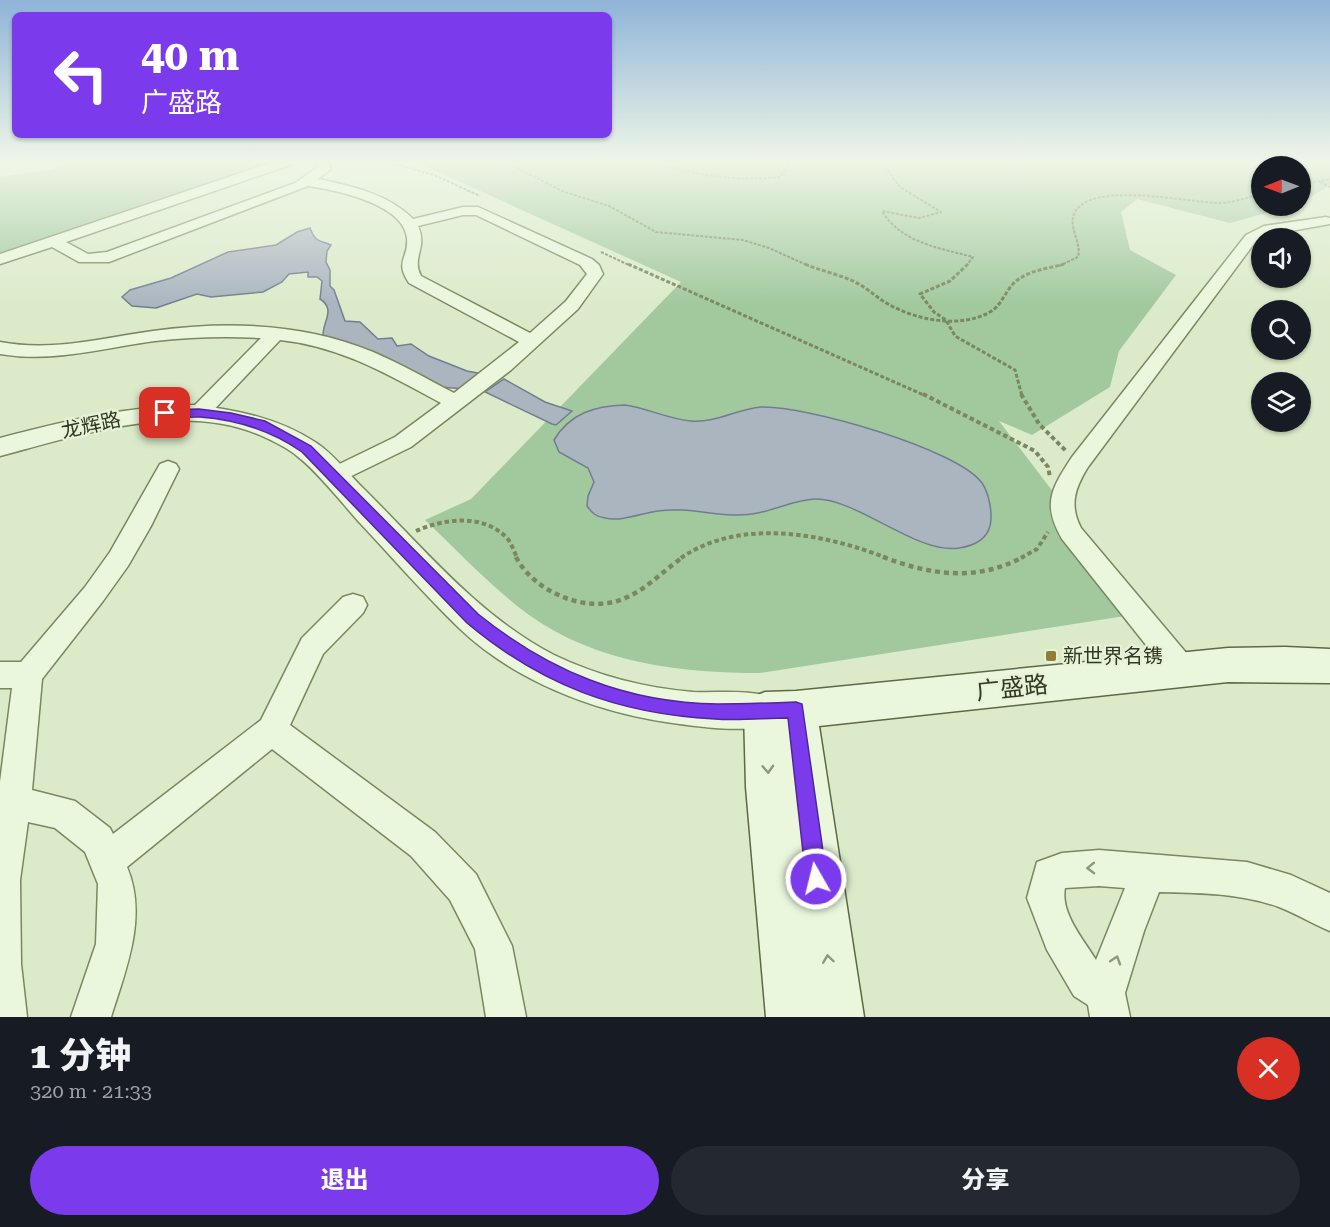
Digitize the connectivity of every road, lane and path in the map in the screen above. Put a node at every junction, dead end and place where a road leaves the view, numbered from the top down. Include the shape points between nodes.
1 (146, 209) edge
2 (235, 209) edge
3 (391, 209) edge
4 (613, 209) edge
5 (938, 209) edge
6 (1076, 209) edge
7 (1326, 221) dead end
8 (409, 224) junction
9 (53, 241) junction
10 (590, 247) dead end
11 (0, 259) edge
12 (946, 320) junction
13 (275, 334) junction
14 (531, 341) junction
15 (0, 348) edge
16 (455, 402) junction
17 (199, 413) junction
18 (0, 447) edge
19 (1080, 462) junction
20 (168, 469) dead end
21 (333, 477) junction
22 (1051, 483) dead end
23 (1051, 527) dead end
24 (398, 543) junction
25 (353, 605) dead end
26 (1330, 666) edge
27 (1183, 670) junction
28 (14, 675) edge
29 (781, 710) junction
30 (272, 730) junction
31 (14, 803) junction
32 (106, 861) junction
33 (1149, 873) junction
34 (1330, 913) edge
35 (1108, 1005) edge
36 (7, 1017) edge
37 (91, 1017) edge
38 (506, 1017) edge
39 (794, 1017) edge
40 (836, 1017) edge

1 - 9 street
2 - 9 street via 109,257 86,259
3 - 8 street
4 - 12 path via 654,231 755,243 852,280 894,308
5 - 12 path via 941,212 927,218 911,219 882,211 913,241 973,258 963,273 949,283 920,294
6 - 12 path via 1072,221 1077,257 1020,277 992,312
7 - 19 street via 1264,231 1251,238
8 - 14 street via 415,239 409,270 415,279
8 - 14 street via 464,211 478,212 590,265 595,271 594,278 572,305
9 - 11 street
10 - 22 path via 915,390 1015,439 1035,451 1048,467
12 - 19 path via 955,336 1015,370 1018,388 1037,425
13 - 15 street via 158,335 43,354
13 - 16 street via 323,342 366,356
13 - 17 street
14 - 16 street
16 - 21 street via 403,442
17 - 18 street, 龙辉路 via 127,417
17 - 21 street, 龙辉路 via 260,424 285,435 307,449
19 - 27 street via 1061,494 1064,519 1081,546
20 - 28 street via 139,526 94,594
21 - 24 street, 龙辉路
23 - 24 path via 1038,548 1013,564 985,573 951,574 916,568 819,539 722,539 691,552 641,592 620,602 595,604 549,591 533,579 520,565 508,538 491,526 469,520 444,522 419,530
24 - 29 street, 龙辉路 via 472,619 502,643 536,665 576,683 620,698 667,707 716,712
25 - 30 street via 312,646
26 - 27 main road, 广盛路 via 1228,665
27 - 29 main road, 广盛路
28 - 31 street
29 -> 39 main road via 769,787
40 -> 29 main road via 804,787
30 - 32 street
30 - 38 street via 423,844 463,887 493,946
31 - 32 street via 63,813 98,840
31 - 36 street via 0,921
32 - 37 street via 116,884 115,944
33 - 34 street via 1220,876 1262,885 1309,900
35 -> 33 street via 1125,931
33 -> 35 street via 1101,867 1068,868 1050,875 1045,898 1060,936 1088,982

